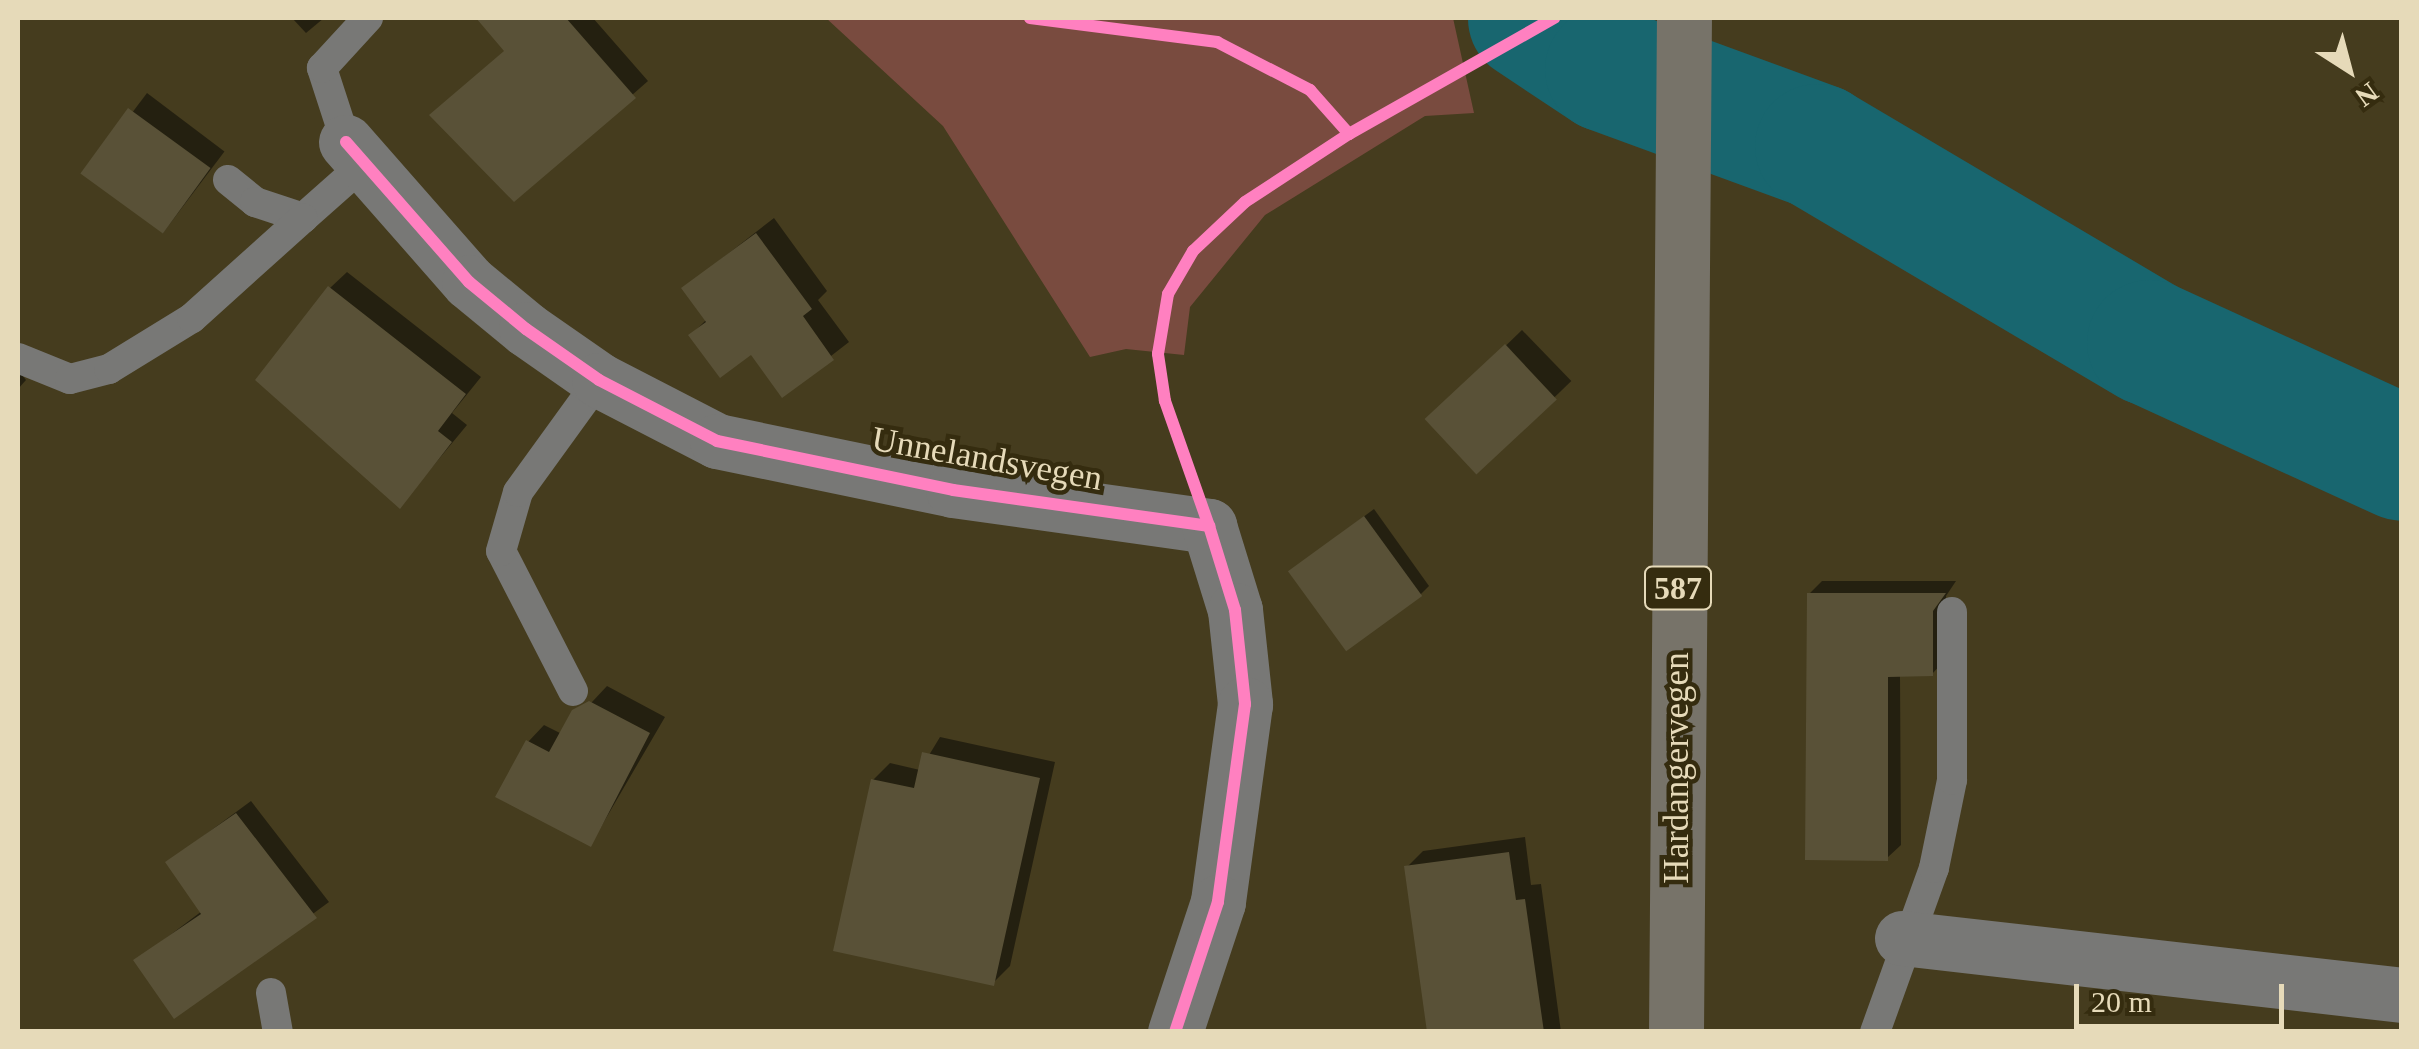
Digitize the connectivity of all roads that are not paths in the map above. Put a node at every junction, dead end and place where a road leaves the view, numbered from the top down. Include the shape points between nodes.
1 (368, 18) edge
2 (1684, 18) edge
3 (355, 152) junction
4 (228, 180) dead end
5 (302, 218) junction
6 (18, 358) edge
7 (599, 380) junction
8 (1952, 612) dead end
9 (573, 691) dead end
10 (1902, 938) junction
11 (271, 993) dead end
12 (2402, 994) edge
13 (278, 1032) edge
14 (1175, 1032) edge
15 (1676, 1032) edge
16 (1875, 1032) edge

1 - 3 lane via 322,68
2 - 15 main road, Hardangervegen / 587
3 - 5 lane
3 - 7 street, Unnelandsvegen via 469,282
4 - 5 lane via 255,202
5 - 6 lane via 192,318 109,369 70,379
7 - 9 lane via 518,492 501,551
7 - 14 street, Unnelandsvegen via 717,441 953,490 1209,526 1235,610 1244,704 1216,916
8 - 10 lane via 1952,780 1934,868
10 - 12 street
10 - 16 lane
11 - 13 lane

